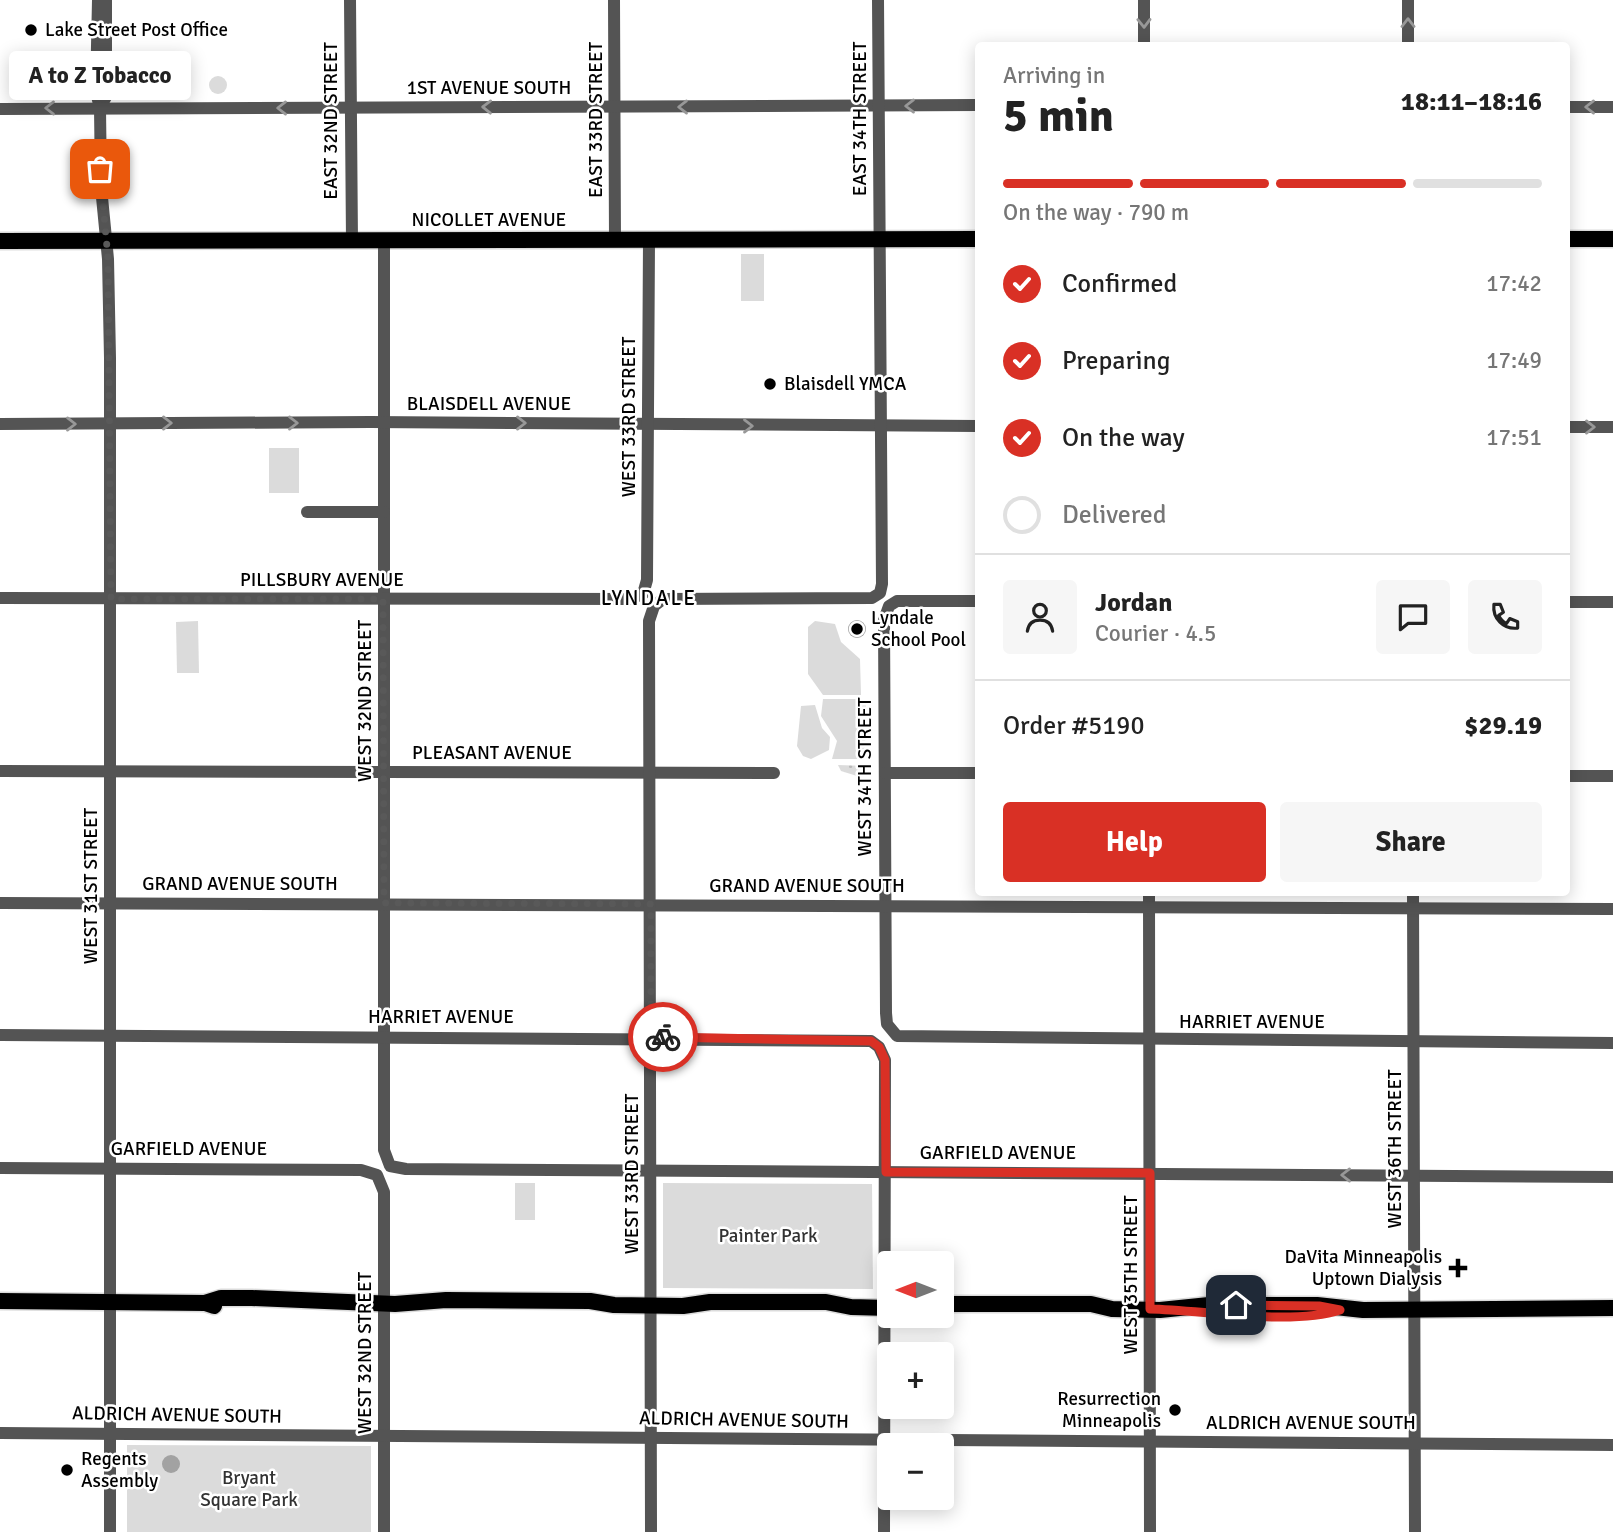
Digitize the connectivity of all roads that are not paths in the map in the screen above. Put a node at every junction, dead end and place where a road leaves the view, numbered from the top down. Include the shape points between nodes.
1 (98, 0) edge
2 (106, 0) edge
3 (349, 0) edge
4 (614, 0) edge
5 (878, 0) edge
6 (1144, 0) edge
7 (1408, 0) edge
8 (1144, 42) edge
9 (1408, 42) edge
10 (975, 105) edge
11 (878, 106) junction
12 (1570, 107) edge
13 (1613, 107) edge
14 (100, 108) junction
15 (350, 108) junction
16 (615, 108) junction
17 (0, 109) edge
18 (880, 239) junction
19 (975, 239) edge
20 (1570, 239) edge
21 (1613, 239) edge
22 (0, 241) edge
23 (107, 241) junction
24 (352, 241) junction
25 (615, 241) junction
26 (649, 241) junction
27 (384, 242) junction
28 (384, 422) junction
29 (0, 424) edge
30 (110, 424) junction
31 (648, 424) junction
32 (882, 426) junction
33 (975, 426) edge
34 (1570, 427) edge
35 (1613, 427) edge
36 (307, 512) dead end
37 (384, 513) junction
38 (643, 594) joint
39 (0, 598) edge
40 (111, 599) junction
41 (383, 599) junction
42 (975, 601) edge
43 (1570, 602) edge
44 (1613, 603) edge
45 (0, 771) edge
46 (111, 772) junction
47 (384, 772) junction
48 (651, 772) junction
49 (774, 773) dead end
50 (885, 773) junction
51 (975, 773) edge
52 (1570, 776) edge
53 (1613, 776) edge
54 (1149, 896) edge
55 (1413, 896) edge
56 (0, 903) edge
57 (111, 903) junction
58 (384, 903) junction
59 (651, 904) junction
60 (884, 905) junction
61 (1149, 909) junction
62 (1413, 909) junction
63 (1613, 909) edge
64 (892, 1032) joint
65 (0, 1035) edge
66 (110, 1035) junction
67 (384, 1037) junction
68 (651, 1037) junction
69 (1149, 1040) junction
70 (1414, 1041) junction
71 (1613, 1043) edge
72 (386, 1160) joint
73 (0, 1168) edge
74 (110, 1168) junction
75 (651, 1171) junction
76 (886, 1172) junction
77 (1150, 1173) junction
78 (377, 1175) joint
79 (1415, 1175) junction
80 (1613, 1177) edge
81 (887, 1251) edge
82 (0, 1301) edge
83 (109, 1302) junction
84 (384, 1304) junction
85 (954, 1304) edge
86 (651, 1306) junction
87 (877, 1308) edge
88 (1613, 1308) edge
89 (1112, 1309) junction
90 (1150, 1309) junction
91 (1415, 1311) junction
92 (1490, 1311) junction
93 (954, 1312) edge
94 (1613, 1317) edge
95 (887, 1328) edge
96 (0, 1433) edge
97 (885, 1433) edge
98 (110, 1434) junction
99 (384, 1437) junction
100 (651, 1438) junction
101 (877, 1441) edge
102 (954, 1441) edge
103 (1150, 1442) junction
104 (1415, 1443) junction
105 (1613, 1444) edge
106 (884, 1510) edge
107 (110, 1532) edge
108 (384, 1532) edge
109 (651, 1532) edge
110 (884, 1532) edge
111 (1150, 1532) edge
112 (1415, 1532) edge

1 - 14 street via 96,92
2 - 14 street via 106,97
3 - 15 street, EAST 32ND STREET
4 - 16 street, EAST 33RD STREET
5 - 11 street, EAST 34TH STREET
6 -> 8 street
9 -> 7 street
10 -> 11 street, 1ST AVENUE SOUTH
11 -> 16 street, 1ST AVENUE SOUTH
11 - 18 street, EAST 34TH STREET
13 -> 12 street
15 -> 14 street, 1ST AVENUE SOUTH
14 -> 17 street, 1ST AVENUE SOUTH
14 - 23 street, WEST 31ST STREET via 100,187
16 -> 15 street, 1ST AVENUE SOUTH
15 - 24 street, EAST 32ND STREET
16 - 25 street, EAST 33RD STREET
18 - 19 main road, NICOLLET AVENUE
18 - 26 main road, NICOLLET AVENUE
18 - 32 street
20 - 21 main road
22 - 23 main road, NICOLLET AVENUE
23 - 24 main road, NICOLLET AVENUE
23 - 30 street, WEST 31ST STREET
24 - 27 main road, NICOLLET AVENUE
25 - 26 main road, NICOLLET AVENUE
25 - 27 main road, NICOLLET AVENUE
26 - 31 street, WEST 33RD STREET
27 - 28 street, WEST 32ND STREET
30 -> 28 street, BLAISDELL AVENUE
28 -> 31 street, BLAISDELL AVENUE
28 - 37 street, WEST 32ND STREET
29 -> 30 street, BLAISDELL AVENUE
30 - 40 street, WEST 31ST STREET
31 -> 32 street, BLAISDELL AVENUE
31 - 38 street, WEST 33RD STREET via 647,580
32 - 33 street, BLAISDELL AVENUE
32 - 48 street, WEST 33RD STREET via 880,593 872,598 663,599 654,606 649,621
34 -> 35 street
36 - 37 street
37 - 41 street, WEST 32ND STREET
38 - 41 street, PILLSBURY AVENUE via 630,599
39 - 40 street, PILLSBURY AVENUE
40 - 41 street, PILLSBURY AVENUE
40 - 46 street, WEST 31ST STREET
41 - 47 street, WEST 32ND STREET
42 - 50 street, WEST 34TH STREET via 897,601 889,606 884,620
43 - 44 street
45 - 46 street, PLEASANT AVENUE
46 - 47 street, PLEASANT AVENUE
46 - 57 street, WEST 31ST STREET
47 - 48 street, PLEASANT AVENUE
47 - 58 street, WEST 32ND STREET
48 - 49 street, PLEASANT AVENUE
48 - 59 street, WEST 33RD STREET
50 - 51 street
50 - 60 street, WEST 34TH STREET
52 - 53 street
54 - 61 street, WEST 35TH STREET
55 - 62 street, WEST 36TH STREET
56 - 57 street, GRAND AVENUE SOUTH
57 - 58 street, GRAND AVENUE SOUTH
57 - 66 street, WEST 31ST STREET
58 - 59 street, GRAND AVENUE SOUTH
58 - 67 street, WEST 32ND STREET
59 - 60 street, GRAND AVENUE SOUTH
59 - 68 street, WEST 33RD STREET
60 - 61 street, GRAND AVENUE SOUTH
60 - 64 street, WEST 34TH STREET via 886,1013
61 - 62 street, GRAND AVENUE SOUTH
61 - 69 street, WEST 35TH STREET
62 - 63 street, GRAND AVENUE SOUTH
62 - 70 street, WEST 36TH STREET
64 - 69 street, HARRIET AVENUE via 904,1038
65 - 66 street, HARRIET AVENUE
66 - 67 street, HARRIET AVENUE
66 - 74 street, WEST 31ST STREET
67 - 68 street, HARRIET AVENUE
67 - 72 street, WEST 32ND STREET
68 - 75 street, WEST 33RD STREET
68 - 76 street, HARRIET AVENUE via 861,1039 879,1047 885,1060
69 - 70 street, HARRIET AVENUE
69 - 77 street, WEST 35TH STREET
70 - 71 street, HARRIET AVENUE
70 - 79 street, WEST 36TH STREET
72 - 75 street, GARFIELD AVENUE via 390,1166 406,1169
73 - 74 street, GARFIELD AVENUE
74 - 78 street, GARFIELD AVENUE via 361,1170
74 - 83 street, WEST 31ST STREET
75 - 76 street, GARFIELD AVENUE
75 - 86 street, WEST 33RD STREET
76 - 77 street, GARFIELD AVENUE
76 - 81 street
79 -> 77 street, GARFIELD AVENUE
77 - 90 street, WEST 35TH STREET
78 - 84 street, WEST 32ND STREET via 384,1192
79 - 80 street, GARFIELD AVENUE
79 - 91 street, WEST 36TH STREET
82 - 83 main road
83 - 84 main road via 323,1298
83 - 98 street, WEST 31ST STREET
84 - 86 main road via 590,1301
84 - 99 street, WEST 32ND STREET
85 - 89 main road via 1091,1304
86 - 87 main road via 710,1301 826,1302
86 - 100 street, WEST 33RD STREET
88 - 92 main road
89 - 90 main road
89 - 93 main road via 1091,1313
90 - 91 main road via 1304,1315 1340,1310
90 - 103 street, WEST 35TH STREET
91 - 92 main road
91 - 104 street, WEST 36TH STREET
92 - 94 main road via 1511,1316
95 - 97 street
96 - 98 street, ALDRICH AVENUE SOUTH
98 - 99 street, ALDRICH AVENUE SOUTH
98 - 107 street, WEST 31ST STREET
99 - 100 street, ALDRICH AVENUE SOUTH
99 - 108 street, WEST 32ND STREET
100 - 101 street, ALDRICH AVENUE SOUTH
100 - 109 street, WEST 33RD STREET
102 - 103 street, ALDRICH AVENUE SOUTH
103 - 104 street, ALDRICH AVENUE SOUTH
103 - 111 street, WEST 35TH STREET
104 - 105 street, ALDRICH AVENUE SOUTH
104 - 112 street, WEST 36TH STREET
106 - 110 street

